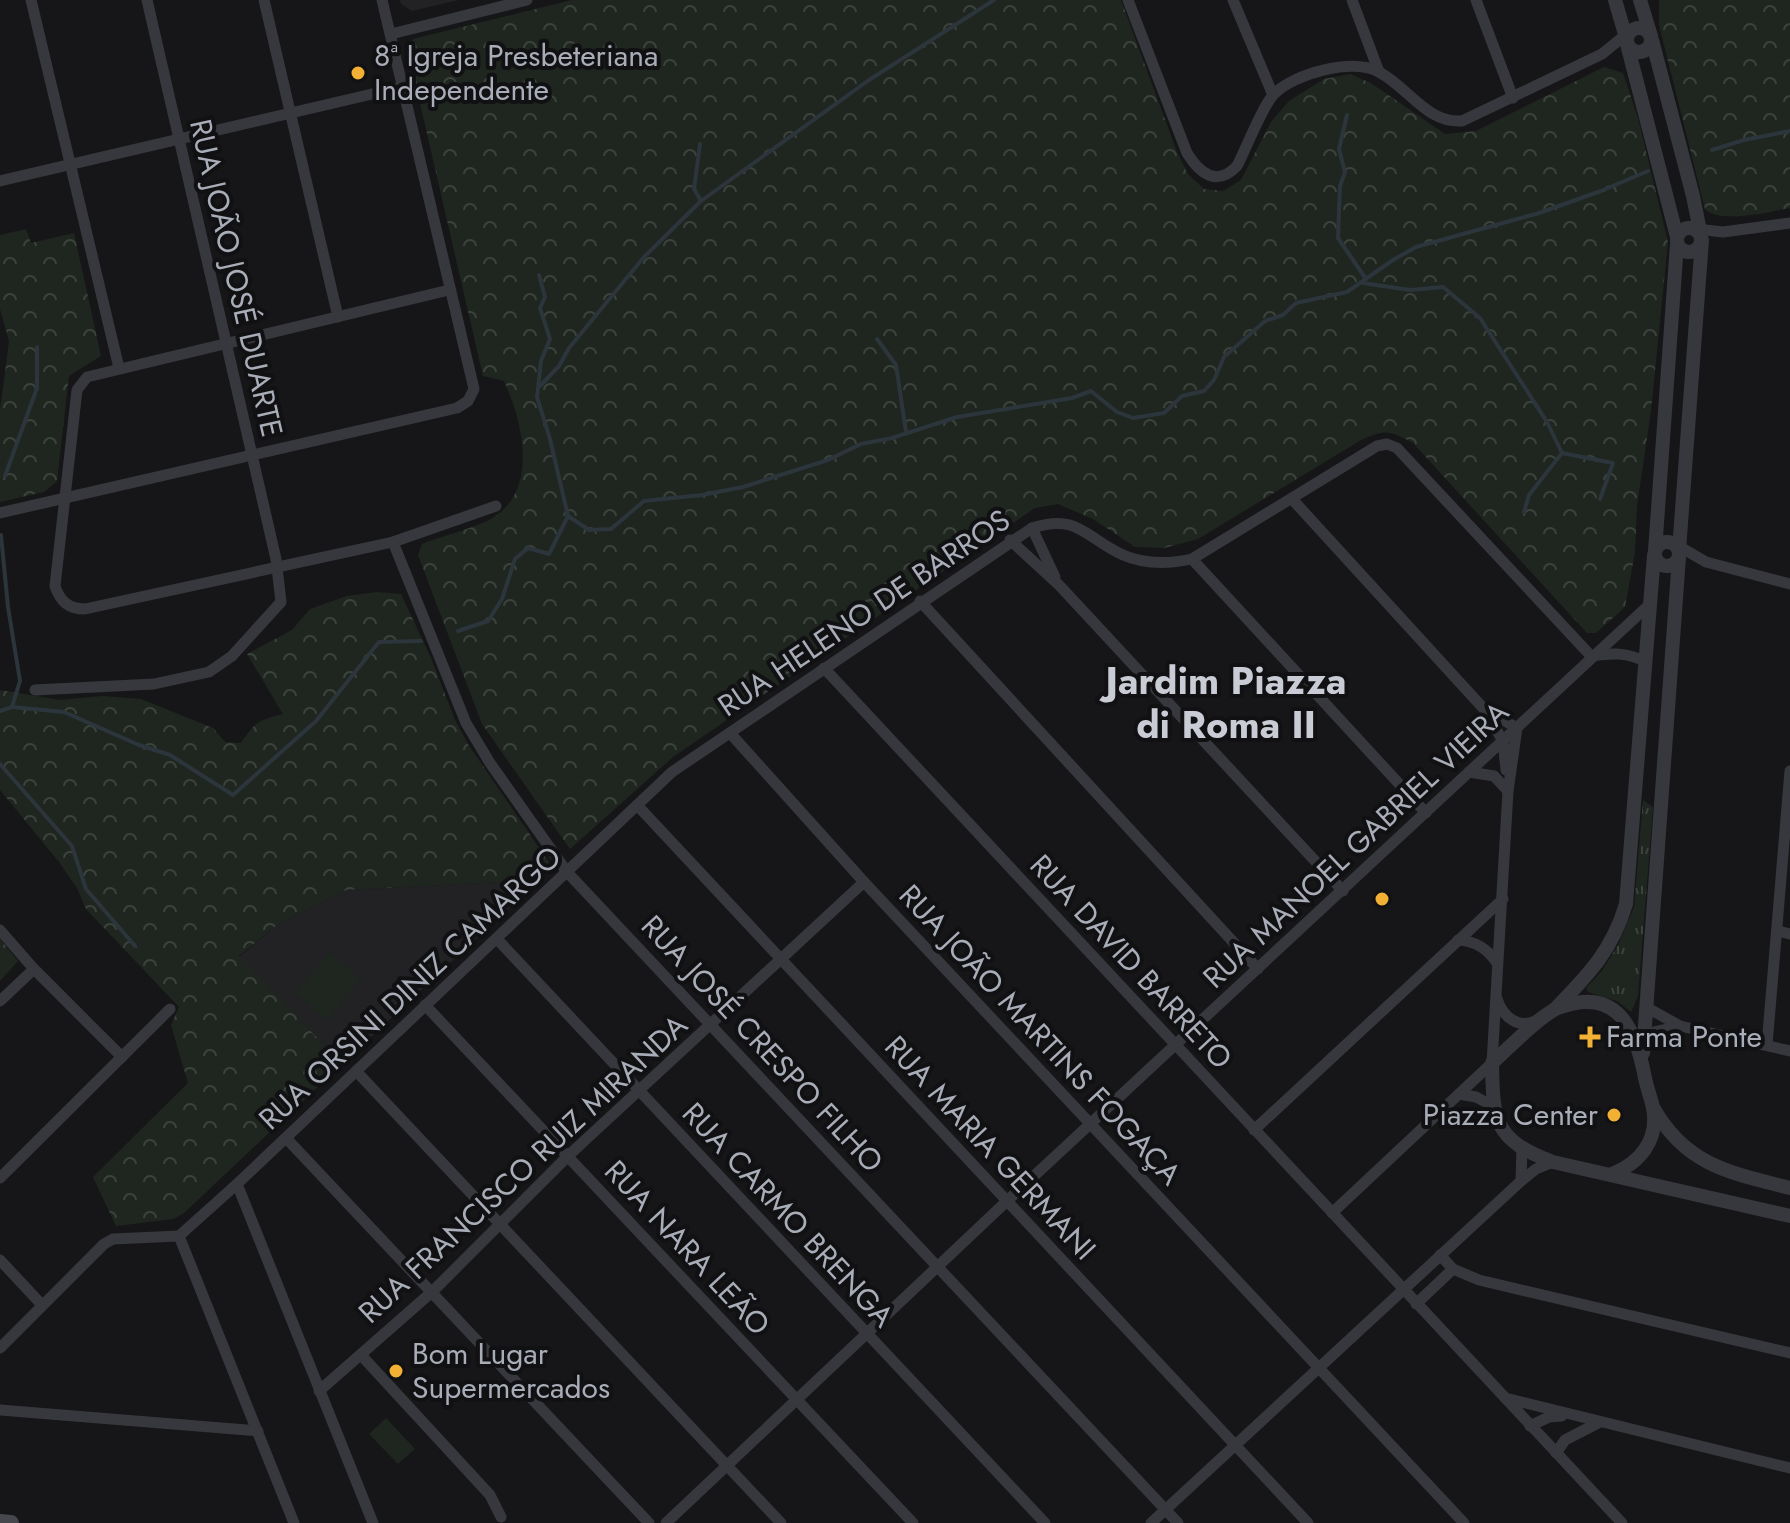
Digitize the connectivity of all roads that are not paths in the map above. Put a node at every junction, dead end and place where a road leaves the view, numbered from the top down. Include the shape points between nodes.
1 (31, 0) edge
2 (147, 0) edge
3 (264, 0) edge
4 (382, 0) edge
5 (527, 0) edge
6 (1128, 0) edge
7 (1233, 0) edge
8 (1352, 0) edge
9 (1476, 0) edge
10 (1615, 0) edge
11 (1638, 0) edge
12 (391, 34) junction
13 (1651, 38) junction
14 (1629, 43) junction
15 (1379, 72) junction
16 (402, 87) junction
17 (1273, 95) junction
18 (1513, 98) junction
19 (290, 113) junction
20 (180, 138) junction
21 (69, 163) junction
22 (0, 181) edge
23 (1790, 223) edge
24 (1699, 238) junction
25 (1677, 241) junction
26 (449, 290) junction
27 (338, 317) junction
28 (227, 344) junction
29 (119, 368) junction
30 (252, 458) junction
31 (1292, 499) junction
32 (64, 500) junction
33 (496, 506) dead end
34 (0, 513) edge
35 (1032, 528) junction
36 (1010, 540) junction
37 (393, 542) junction
38 (1654, 553) junction
39 (1677, 554) junction
40 (1192, 559) junction
41 (1706, 562) junction
42 (278, 567) junction
43 (1790, 584) edge
44 (1059, 585) junction
45 (920, 601) junction
46 (1650, 604) junction
47 (1672, 651) junction
48 (1591, 656) junction
49 (1646, 662) junction
50 (824, 668) junction
51 (35, 690) dead end
52 (1484, 709) junction
53 (1517, 728) junction
54 (730, 733) junction
55 (1503, 741) junction
56 (1790, 771) edge
57 (672, 772) joint
58 (1469, 772) junction
59 (1508, 791) junction
60 (637, 805) junction
61 (1426, 813) junction
62 (1788, 818) edge
63 (567, 872) junction
64 (864, 882) junction
65 (1343, 891) junction
66 (1503, 899) junction
67 (0, 930) edge
68 (1784, 933) edge
69 (497, 939) junction
70 (1458, 940) junction
71 (781, 958) junction
72 (1497, 963) junction
73 (34, 969) junction
74 (1258, 969) junction
75 (1495, 994) junction
76 (0, 1001) edge
77 (425, 1005) junction
78 (1646, 1007) junction
79 (170, 1009) dead end
80 (1554, 1009) junction
81 (710, 1025) junction
82 (1680, 1026) junction
83 (1645, 1034) junction
84 (1767, 1045) junction
85 (1176, 1047) junction
86 (1790, 1051) edge
87 (122, 1057) junction
88 (1643, 1061) junction
89 (1492, 1063) junction
90 (356, 1071) junction
91 (638, 1090) junction
92 (1459, 1094) junction
93 (1493, 1106) junction
94 (1653, 1106) junction
95 (1091, 1123) junction
96 (1254, 1130) junction
97 (286, 1138) junction
98 (1522, 1148) junction
99 (568, 1156) junction
100 (1553, 1162) junction
101 (1612, 1174) junction
102 (0, 1178) edge
103 (1521, 1181) junction
104 (237, 1184) junction
105 (1790, 1188) edge
106 (1007, 1201) junction
107 (1332, 1213) junction
108 (1790, 1216) edge
109 (499, 1223) junction
110 (179, 1236) junction
111 (1440, 1255) junction
112 (0, 1260) edge
113 (938, 1267) junction
114 (1453, 1269) junction
115 (1402, 1290) junction
116 (433, 1291) junction
117 (1416, 1304) junction
118 (42, 1305) junction
119 (867, 1335) junction
120 (0, 1348) edge
121 (1790, 1353) edge
122 (361, 1355) junction
123 (1318, 1367) junction
124 (319, 1391) junction
125 (1504, 1398) junction
126 (797, 1400) junction
127 (0, 1410) edge
128 (1571, 1415) junction
129 (1599, 1422) junction
130 (1530, 1426) junction
131 (258, 1431) junction
132 (1235, 1445) junction
133 (1556, 1453) junction
134 (728, 1466) junction
135 (1790, 1468) edge
136 (1165, 1510) junction
137 (501, 1517) dead end
138 (0, 1522) edge
139 (372, 1522) edge
140 (11, 1523) edge
141 (294, 1523) edge
142 (649, 1523) edge
143 (666, 1523) edge
144 (781, 1523) edge
145 (913, 1523) edge
146 (1045, 1523) edge
147 (1151, 1523) edge
148 (1178, 1523) edge
149 (1308, 1523) edge
150 (1464, 1523) edge
151 (1622, 1523) edge

1 - 21 street
2 - 20 street, RUA JOÃO JOSÉ DUARTE
3 - 19 street
4 - 12 street
5 - 12 street
6 - 17 street via 1187,153 1202,173 1215,178 1237,166
7 - 17 street
8 - 15 street
9 - 18 street
10 - 11 street via 1626,5
10 - 14 street
11 - 13 street
12 - 16 street
13 - 14 street via 1646,50
13 - 14 street via 1640,27
13 - 24 street
14 - 18 street
14 - 25 street
15 - 17 street via 1345,66 1290,83
15 - 18 street via 1432,114 1451,122
16 - 19 street
16 - 26 street
19 - 20 street
19 - 27 street
20 - 21 street
20 - 28 street, RUA JOÃO JOSÉ DUARTE
21 - 22 street
21 - 29 street
23 - 24 street
24 - 25 street via 1683,229
24 - 25 street via 1687,252
24 - 39 street
25 - 38 street
26 - 27 street
26 - 30 street via 474,389 468,401
27 - 28 street
28 - 29 street
28 - 30 street, RUA JOÃO JOSÉ DUARTE
29 - 32 street via 87,377 77,390
30 - 32 street
30 - 42 street, RUA JOÃO JOSÉ DUARTE
31 - 40 street, RUA HELENO DE BARROS
31 - 48 street, RUA HELENO DE BARROS via 1377,446 1397,448
31 - 52 street
32 - 34 street
32 - 42 street via 55,586 66,605 85,609
33 - 37 street
35 - 36 street, RUA HELENO DE BARROS
35 - 40 street, RUA HELENO DE BARROS via 1069,523 1126,556 1161,563
35 - 44 street
36 - 44 street
36 - 45 street, RUA HELENO DE BARROS
37 - 42 street
37 - 63 street, RUA JOSÉ CRESPO FILHO via 466,723
38 - 39 street via 1661,543
38 - 39 street via 1661,565
38 - 46 street
39 - 41 street
39 - 41 street
39 - 47 street
40 - 61 street
41 - 43 street
42 - 51 street, RUA JOÃO JOSÉ DUARTE via 281,602 232,656 209,672 154,684
44 - 65 street
45 - 50 street, RUA HELENO DE BARROS
45 - 74 street
46 - 48 street, RUA MANOEL GABRIEL VIEIRA
46 - 49 street
47 - 49 street via 1662,662
47 - 78 street
48 - 49 street via 1616,652
48 - 53 street, RUA MANOEL GABRIEL VIEIRA
49 - 80 street via 1626,904 1604,955
50 - 54 street, RUA HELENO DE BARROS
50 - 85 street, RUA DAVID BARRETO
52 - 53 street
52 - 55 street
53 - 55 street, RUA MANOEL GABRIEL VIEIRA
53 - 59 street
54 - 57 street, RUA HELENO DE BARROS
54 - 64 street, RUA JOÃO MARTINS FOGAÇA
55 - 58 street, RUA MANOEL GABRIEL VIEIRA
55 - 59 street
56 - 62 street
57 - 60 street, RUA ORSINI DINIZ CAMARGO
58 - 59 street via 1494,776
58 - 61 street, RUA MANOEL GABRIEL VIEIRA
59 - 66 street
60 - 63 street, RUA ORSINI DINIZ CAMARGO
60 - 71 street, RUA MARIA GERMANI
61 - 65 street, RUA MANOEL GABRIEL VIEIRA
62 - 68 street
63 - 69 street, RUA ORSINI DINIZ CAMARGO
63 - 81 street, RUA JOSÉ CRESPO FILHO
64 - 71 street, RUA FRANCISCO RUIZ MIRANDA
64 - 95 street, RUA JOÃO MARTINS FOGAÇA
65 - 74 street, RUA MANOEL GABRIEL VIEIRA
66 - 70 street
66 - 72 street
67 - 73 street
68 - 84 street
69 - 77 street, RUA ORSINI DINIZ CAMARGO
69 - 91 street, RUA CARMO BRENGA
70 - 72 street via 1481,946
70 - 96 street
71 - 81 street, RUA FRANCISCO RUIZ MIRANDA
71 - 106 street, RUA MARIA GERMANI
72 - 75 street
73 - 76 street
73 - 87 street
74 - 85 street, RUA MANOEL GABRIEL VIEIRA
75 - 80 street via 1505,1015 1524,1025
75 - 89 street
77 - 90 street, RUA ORSINI DINIZ CAMARGO
77 - 99 street, RUA NARA LEÃO
78 - 82 street
78 - 83 street
79 - 87 street
80 - 88 street via 1583,1003 1615,1011 1634,1032
80 - 89 street
81 - 91 street, RUA FRANCISCO RUIZ MIRANDA
81 - 113 street, RUA JOSÉ CRESPO FILHO
82 - 83 street
82 - 84 street
83 - 88 street
84 - 86 street
85 - 95 street, RUA MANOEL GABRIEL VIEIRA
85 - 96 street, RUA DAVID BARRETO
87 - 102 street
88 - 94 street
89 - 92 street
89 - 93 street
90 - 97 street, RUA ORSINI DINIZ CAMARGO
90 - 109 street
91 - 99 street, RUA FRANCISCO RUIZ MIRANDA
91 - 119 street, RUA CARMO BRENGA
92 - 93 street
92 - 107 street
93 - 98 street via 1502,1129
94 - 101 street via 1647,1148
94 - 105 street via 1678,1141 1707,1164
95 - 106 street, RUA MANOEL GABRIEL VIEIRA
95 - 123 street, RUA JOÃO MARTINS FOGAÇA
96 - 107 street, RUA DAVID BARRETO
97 - 104 street, RUA ORSINI DINIZ CAMARGO
97 - 116 street
98 - 100 street
98 - 103 street
99 - 109 street, RUA FRANCISCO RUIZ MIRANDA
99 - 126 street, RUA NARA LEÃO
100 - 101 street
100 - 103 street
101 - 108 street
103 - 111 street
104 - 110 street, RUA ORSINI DINIZ CAMARGO
104 - 124 street
106 - 113 street, RUA MANOEL GABRIEL VIEIRA
106 - 132 street, RUA MARIA GERMANI
107 - 115 street, RUA DAVID BARRETO
109 - 116 street, RUA FRANCISCO RUIZ MIRANDA
109 - 134 street
110 - 118 street via 113,1239
110 - 131 street
111 - 114 street
111 - 115 street
112 - 118 street
113 - 119 street, RUA MANOEL GABRIEL VIEIRA
113 - 136 street, RUA JOSÉ CRESPO FILHO
114 - 117 street
114 - 121 street via 1479,1280
115 - 117 street, RUA DAVID BARRETO
115 - 123 street
116 - 122 street, RUA FRANCISCO RUIZ MIRANDA
116 - 142 street
117 - 125 street, RUA DAVID BARRETO
118 - 120 street
119 - 126 street, RUA MANOEL GABRIEL VIEIRA
119 - 146 street, RUA CARMO BRENGA
122 - 124 street, RUA FRANCISCO RUIZ MIRANDA
122 - 137 street via 490,1495
123 - 132 street
123 - 150 street, RUA JOÃO MARTINS FOGAÇA
124 - 139 street
125 - 128 street
125 - 130 street, RUA DAVID BARRETO
126 - 134 street, RUA MANOEL GABRIEL VIEIRA
126 - 145 street, RUA NARA LEÃO
127 - 131 street
128 - 129 street
128 - 130 street
129 - 133 street via 1565,1440
129 - 135 street
130 - 133 street, RUA DAVID BARRETO
131 - 141 street
132 - 136 street
132 - 149 street, RUA MARIA GERMANI
133 - 151 street, RUA DAVID BARRETO
134 - 143 street, RUA MANOEL GABRIEL VIEIRA
134 - 144 street
136 - 147 street
136 - 148 street, RUA JOSÉ CRESPO FILHO
138 - 140 main road

